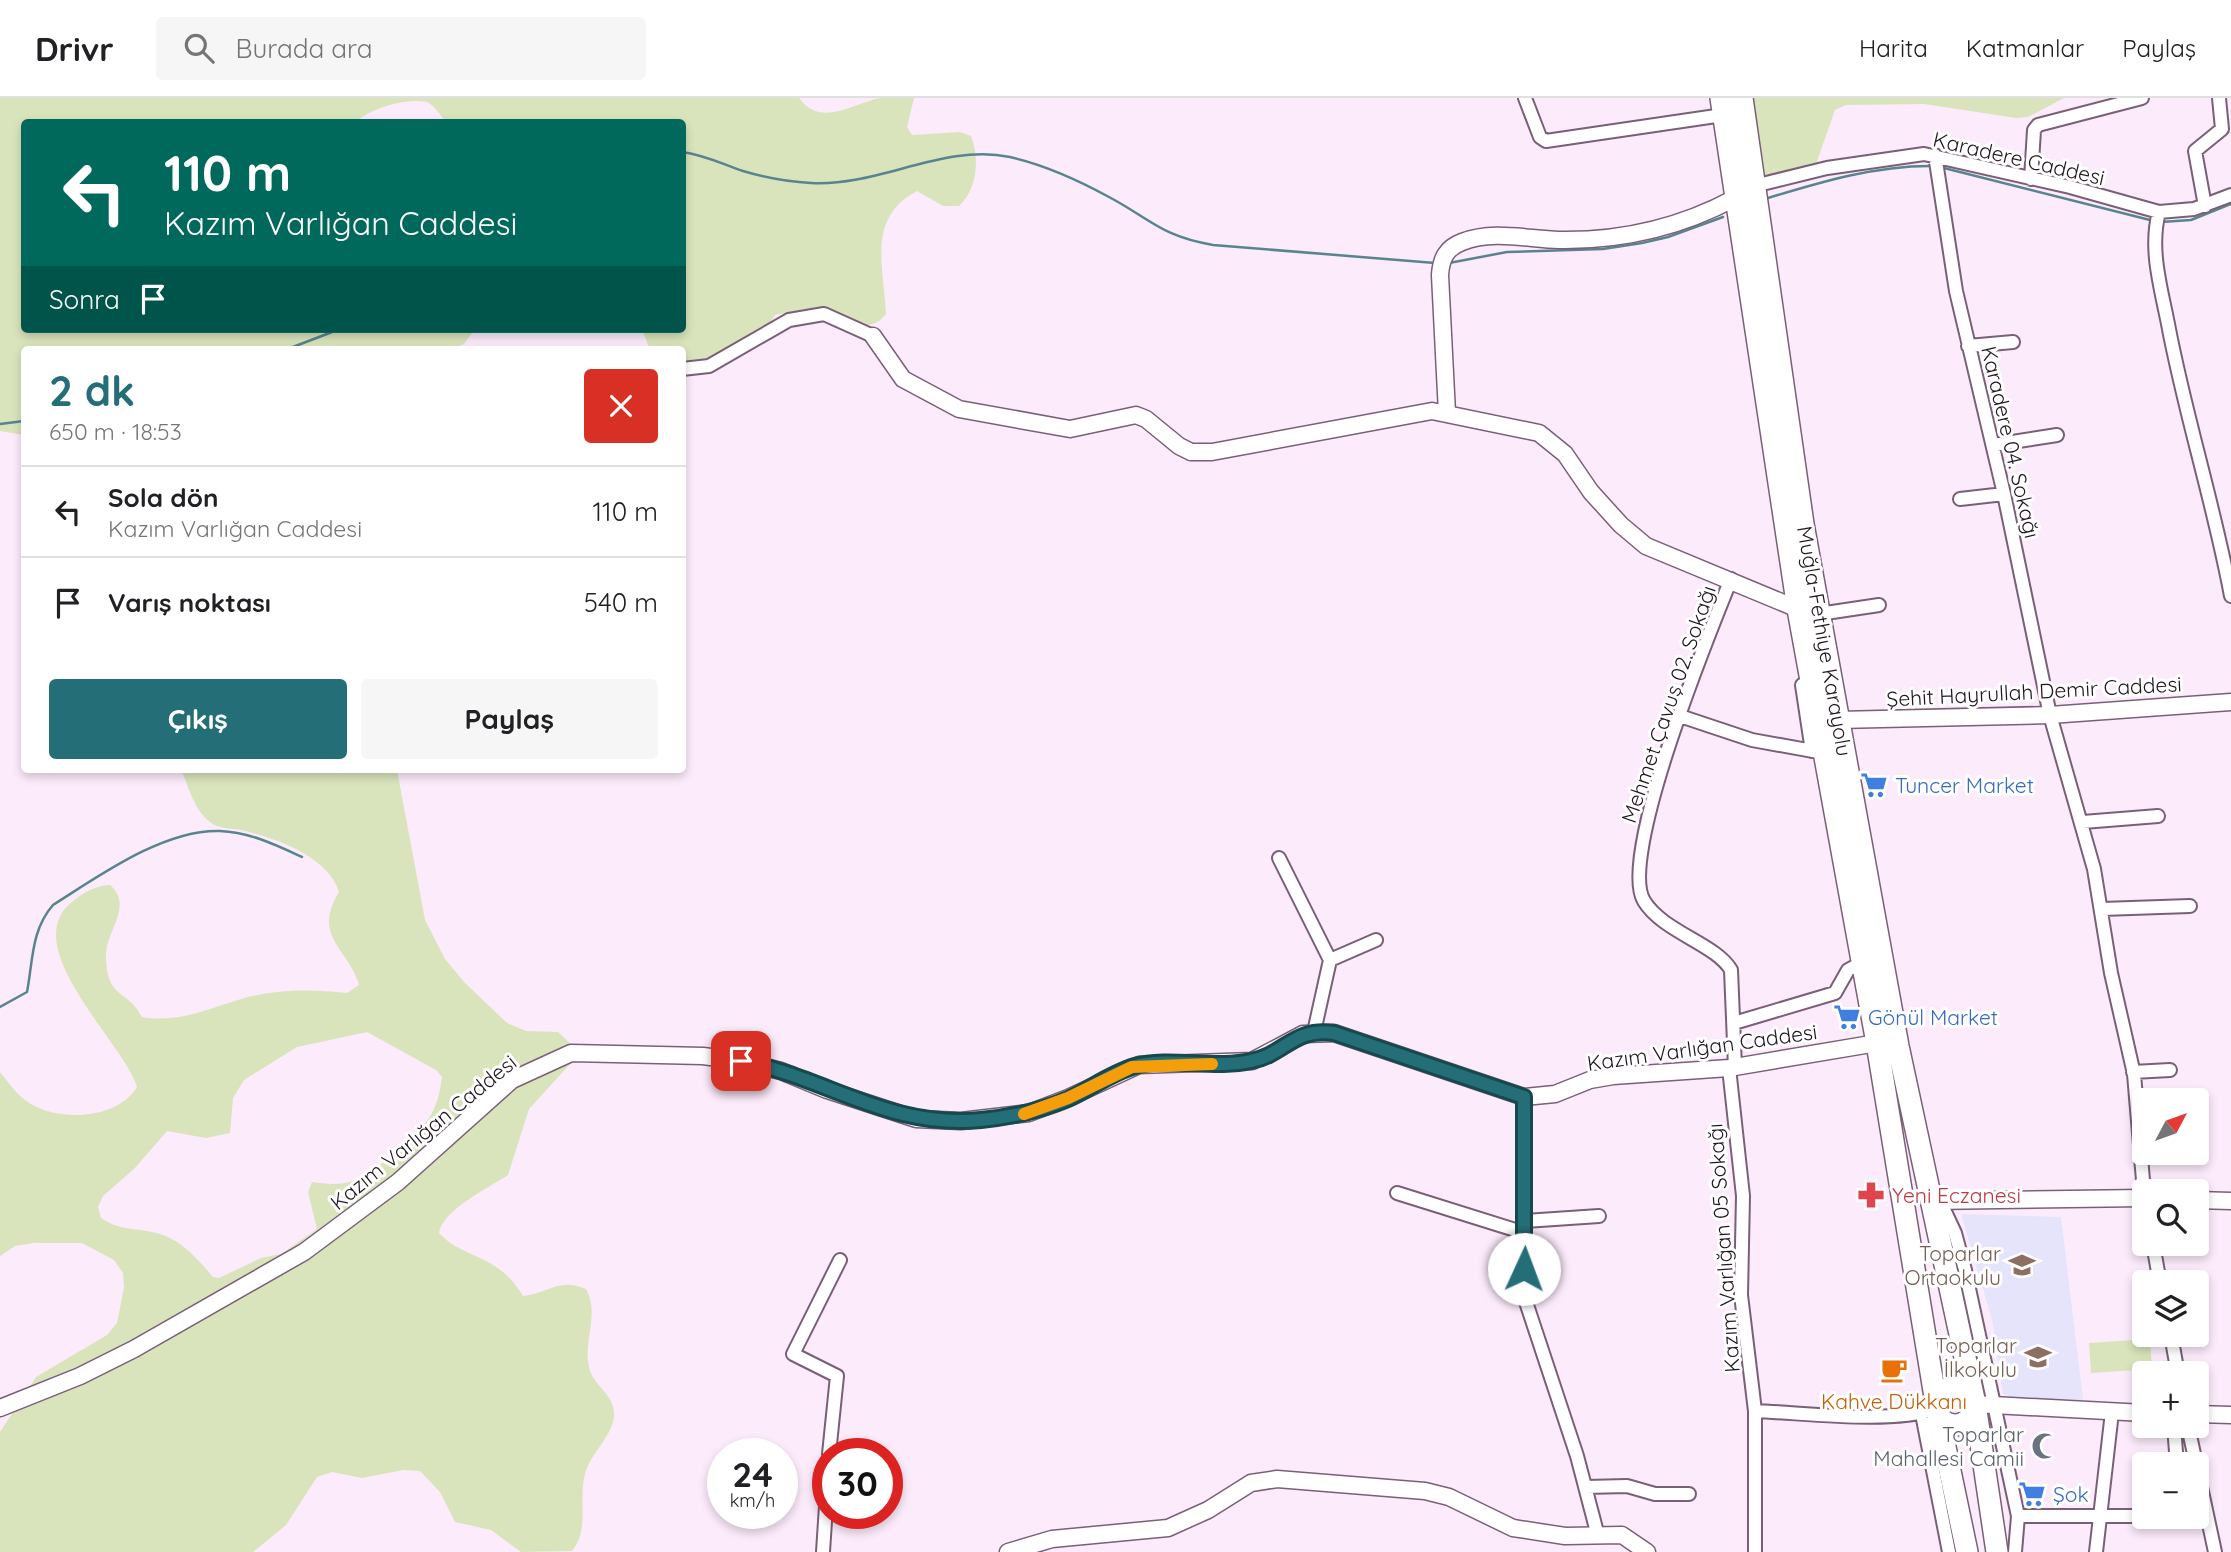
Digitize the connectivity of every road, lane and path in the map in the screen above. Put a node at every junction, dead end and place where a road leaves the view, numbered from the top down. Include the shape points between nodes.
1 (1525, 98) edge
2 (1741, 98) edge
3 (2142, 98) edge
4 (2218, 98) edge
5 (1722, 107) edge
6 (1936, 157) junction
7 (2031, 179) junction
8 (1754, 186) junction
9 (2231, 195) edge
10 (1735, 198) junction
11 (2205, 206) junction
12 (2158, 216) junction
13 (873, 337) joint
14 (2013, 342) dead end
15 (1968, 346) junction
16 (686, 369) edge
17 (1447, 413) junction
18 (2057, 435) dead end
19 (1993, 445) junction
20 (2004, 494) junction
21 (1960, 499) dead end
22 (1731, 579) junction
23 (2231, 596) edge
24 (1879, 605) dead end
25 (1802, 610) junction
26 (2231, 702) edge
27 (2050, 715) junction
28 (1680, 716) junction
29 (1838, 720) junction
30 (1818, 752) junction
31 (2158, 816) dead end
32 (2083, 822) junction
33 (1279, 858) dead end
34 (2150, 898) dead end
35 (2101, 905) junction
36 (2190, 906) dead end
37 (1376, 940) dead end
38 (1330, 960) junction
39 (1863, 962) junction
40 (1728, 964) joint
41 (1734, 1023) junction
42 (1314, 1032) junction
43 (1877, 1043) junction
44 (1732, 1068) junction
45 (2170, 1070) dead end
46 (2133, 1072) junction
47 (1524, 1097) junction
48 (2143, 1179) edge
49 (1397, 1193) dead end
50 (2132, 1198) edge
51 (2209, 1200) edge
52 (1935, 1201) junction
53 (2231, 1201) edge
54 (1599, 1216) dead end
55 (1525, 1227) junction
56 (840, 1260) dead end
57 (1984, 1404) junction
58 (0, 1408) edge
59 (1755, 1411) junction
60 (1929, 1412) junction
61 (2112, 1412) junction
62 (2132, 1413) edge
63 (2209, 1414) edge
64 (2231, 1415) edge
65 (831, 1438) edge
66 (2191, 1438) edge
67 (1586, 1487) junction
68 (1689, 1494) dead end
69 (2018, 1516) junction
70 (2132, 1517) edge
71 (2100, 1518) junction
72 (824, 1529) edge
73 (1598, 1536) junction
74 (823, 1552) edge
75 (1008, 1552) edge
76 (1647, 1552) edge
77 (1755, 1552) edge
78 (1949, 1552) edge
79 (1967, 1552) edge
80 (1997, 1552) edge
81 (2015, 1552) edge
82 (2096, 1552) edge
83 (2215, 1552) edge

1 - 5 street via 1546,141 1567,141
2 - 8 highway, Muğla-Fethiye Karayolu
3 - 7 street via 2038,125
4 - 11 street via 2222,129 2195,151
5 - 10 highway, Muğla-Fethiye Karayolu
6 - 7 street, Karadere Caddesi
6 - 8 street, Karadere Caddesi via 1846,165
6 - 15 street, Karadere 04. Sokağı
7 - 12 street, Karadere Caddesi
8 - 25 highway, Muğla-Fethiye Karayolu
9 - 11 street, Karadere Caddesi
10 - 17 street via 1694,219 1662,228 1583,239 1479,238 1458,243 1441,264
10 - 25 highway, Muğla-Fethiye Karayolu
11 - 12 street, Karadere Caddesi
12 - 23 street via 2157,264 2177,373
13 - 16 street via 824,314 789,320 709,366
13 - 17 street via 903,379 959,409 1070,429 1136,415 1191,452 1212,452 1418,412
14 - 15 street
15 - 19 street, Karadere 04. Sokağı
17 - 22 street via 1547,437 1603,506 1646,546
18 - 19 street
19 - 20 street, Karadere 04. Sokağı
20 - 21 street
20 - 27 street, Karadere 04. Sokağı
22 - 25 street
22 - 28 street, Mehmet Çavuş 02. Sokağı
24 - 25 street
25 - 29 highway, Muğla-Fethiye Karayolu
25 - 30 highway, Muğla-Fethiye Karayolu
26 - 27 street, Şehit Hayrullah Demir Caddesi
27 - 29 street, Şehit Hayrullah Demir Caddesi
27 - 32 street, Karadere 04. Sokağı
28 - 30 street via 1752,740
28 - 40 street, Mehmet Çavuş 02. Sokağı via 1644,837 1641,898 1672,927
29 - 52 highway, Muğla-Fethiye Karayolu
30 - 39 highway, Muğla-Fethiye Karayolu
31 - 32 street
32 - 35 street, Karadere 04. Sokağı
33 - 38 street
34 - 35 street
35 - 36 street
35 - 46 street, Karadere 04. Sokağı
37 - 38 street
38 - 42 street
39 - 41 street via 1848,970 1835,993
39 - 43 highway, Muğla-Fethiye Karayolu
40 - 41 street, Kazım Varlığan 05 Sokağı via 1733,978
41 - 44 street, Kazım Varlığan 05 Sokağı
42 - 47 street, Kazım Varlığan Caddesi via 1334,1033
42 - 58 street, Kazım Varlığan Caddesi via 1252,1061 1139,1065 1029,1113 961,1121 916,1119 781,1070 741,1061 570,1053 512,1080 398,1182 304,1252 134,1349
43 - 44 street, Kazım Varlığan Caddesi
43 - 60 highway, Muğla-Fethiye Karayolu
44 - 47 street, Kazım Varlığan Caddesi via 1613,1076 1556,1094
44 - 59 street, Kazım Varlığan 05 Sokağı via 1742,1196 1741,1295
45 - 46 street
46 - 48 street, Karadere 04. Sokağı
47 - 55 street
49 - 55 street
50 - 52 street
51 - 53 street
52 - 57 highway, Muğla-Fethiye Karayolu
54 - 55 street
55 - 67 street via 1525,1298
56 - 65 street via 793,1354 837,1376
57 - 60 highway via 1960,1424
57 - 61 street
57 - 69 street
57 - 80 highway, Muğla-Fethiye Karayolu
59 - 60 street
59 - 77 street, Kazım Varlığan 05 Sokağı
60 - 78 street
60 - 79 highway, Muğla-Fethiye Karayolu
61 - 62 street
61 - 71 street
63 - 64 street
66 - 83 street
67 - 68 street via 1627,1486 1655,1494
67 - 73 street
69 - 71 street
69 - 81 street
70 - 71 street
71 - 82 street
72 - 74 street
73 - 75 street via 1513,1528 1449,1497 1425,1491 1264,1479 1168,1528 1052,1539
73 - 76 street via 1622,1535

